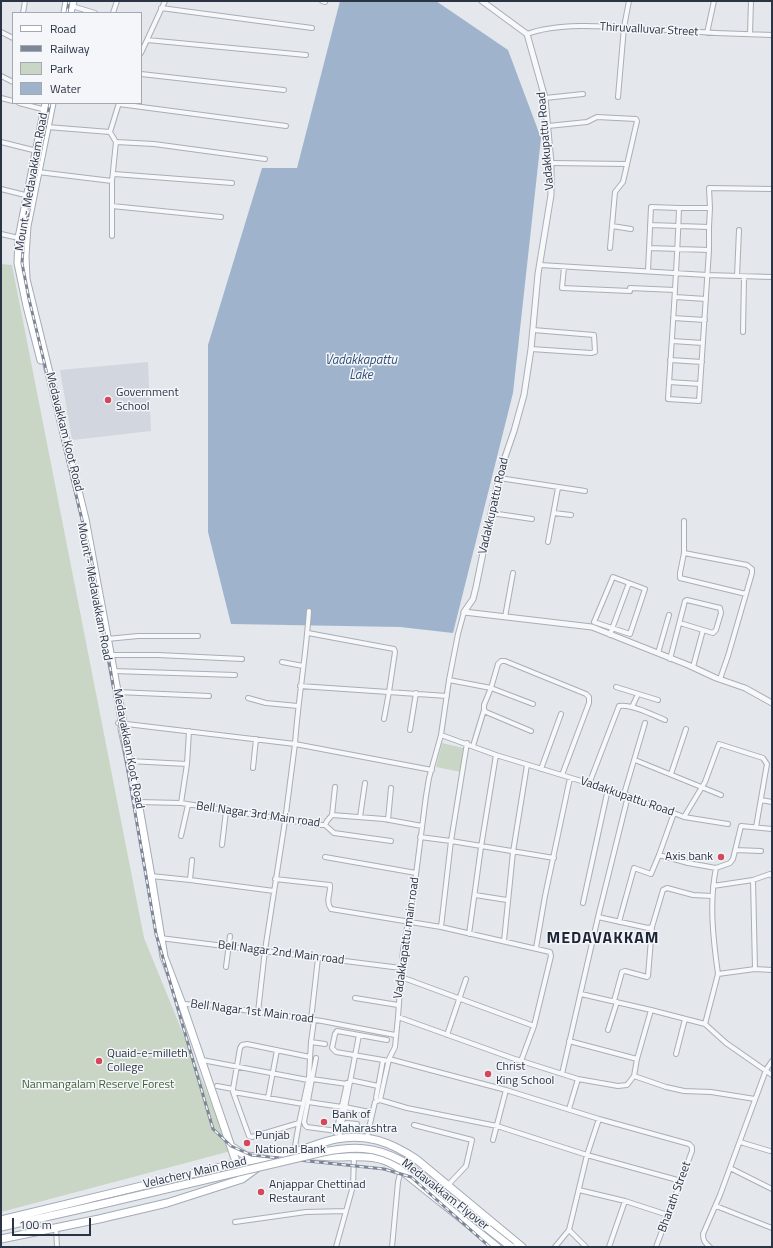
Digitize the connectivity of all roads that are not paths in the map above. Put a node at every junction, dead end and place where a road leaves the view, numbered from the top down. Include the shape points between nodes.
1 (25, 1) edge
2 (117, 1) edge
3 (165, 1) edge
4 (482, 1) edge
5 (629, 1) edge
6 (714, 1) edge
7 (751, 1) edge
8 (71, 5) edge
9 (161, 8) junction
10 (22, 12) edge
11 (92, 12) edge
12 (113, 12) edge
13 (312, 28) dead end
14 (624, 28) junction
15 (1, 32) edge
16 (707, 32) junction
17 (527, 34) junction
18 (750, 34) junction
19 (772, 35) edge
20 (12, 38) edge
21 (147, 40) junction
22 (142, 51) edge
23 (306, 55) dead end
24 (142, 74) edge
25 (1, 76) edge
26 (12, 82) edge
27 (284, 90) dead end
28 (583, 94) dead end
29 (618, 97) dead end
30 (1, 98) edge
31 (545, 98) junction
32 (12, 101) edge
33 (25, 104) edge
34 (119, 104) edge
35 (47, 108) edge
36 (286, 126) dead end
37 (548, 126) junction
38 (47, 127) junction
39 (110, 132) junction
40 (1, 142) edge
41 (116, 142) junction
42 (37, 151) junction
43 (266, 159) dead end
44 (551, 163) junction
45 (627, 164) junction
46 (38, 172) junction
47 (114, 174) junction
48 (112, 181) junction
49 (232, 183) dead end
50 (1, 189) edge
51 (772, 189) edge
52 (30, 197) junction
53 (112, 206) junction
54 (679, 208) junction
55 (710, 208) junction
56 (221, 217) dead end
57 (650, 225) junction
58 (612, 226) junction
59 (679, 226) junction
60 (709, 227) junction
61 (632, 229) dead end
62 (739, 230) dead end
63 (1, 234) edge
64 (112, 236) dead end
65 (19, 238) junction
66 (610, 248) dead end
67 (649, 248) junction
68 (678, 249) junction
69 (709, 250) junction
70 (540, 265) junction
71 (564, 267) junction
72 (648, 271) junction
73 (676, 273) junction
74 (708, 275) junction
75 (738, 276) junction
76 (744, 277) junction
77 (772, 278) edge
78 (675, 290) junction
79 (675, 297) junction
80 (706, 299) junction
81 (673, 318) junction
82 (705, 320) junction
83 (533, 330) junction
84 (743, 332) dead end
85 (672, 341) junction
86 (703, 343) junction
87 (531, 349) junction
88 (670, 360) junction
89 (702, 362) junction
90 (669, 382) junction
91 (700, 384) junction
92 (499, 478) junction
93 (558, 488) junction
94 (585, 491) dead end
95 (491, 513) junction
96 (554, 513) junction
97 (572, 515) dead end
98 (532, 519) dead end
99 (684, 521) dead end
100 (548, 542) dead end
101 (684, 553) junction
102 (513, 574) dead end
103 (629, 583) junction
104 (746, 594) junction
105 (309, 611) dead end
106 (464, 612) junction
107 (668, 614) dead end
108 (505, 617) junction
109 (680, 623) junction
110 (593, 625) junction
111 (612, 629) junction
112 (703, 630) junction
113 (308, 633) junction
114 (630, 634) junction
115 (610, 635) junction
116 (198, 636) dead end
117 (107, 639) junction
118 (628, 642) junction
119 (658, 653) junction
120 (111, 655) junction
121 (242, 659) dead end
122 (670, 659) junction
123 (282, 662) dead end
124 (303, 666) junction
125 (693, 667) junction
126 (113, 671) junction
127 (235, 675) dead end
128 (720, 679) junction
129 (449, 680) junction
130 (300, 686) junction
131 (616, 687) dead end
132 (491, 688) junction
133 (117, 692) junction
134 (389, 692) junction
135 (416, 694) junction
136 (638, 694) junction
137 (209, 696) dead end
138 (447, 696) junction
139 (248, 698) dead end
140 (658, 700) dead end
141 (772, 703) edge
142 (533, 704) dead end
143 (298, 706) junction
144 (632, 707) junction
145 (484, 710) junction
146 (561, 714) dead end
147 (384, 719) dead end
148 (665, 720) dead end
149 (645, 723) dead end
150 (121, 725) junction
151 (686, 729) dead end
152 (410, 730) dead end
153 (189, 731) junction
154 (531, 731) dead end
155 (441, 734) junction
156 (256, 739) junction
157 (467, 743) junction
158 (295, 744) junction
159 (473, 746) junction
160 (496, 755) junction
161 (635, 760) junction
162 (129, 761) junction
163 (187, 764) junction
164 (767, 764) junction
165 (527, 765) junction
166 (772, 766) edge
167 (253, 768) dead end
168 (541, 769) junction
169 (432, 770) junction
170 (671, 774) junction
171 (562, 775) junction
172 (570, 778) junction
173 (364, 783) dead end
174 (589, 784) junction
175 (335, 787) dead end
176 (703, 787) junction
177 (392, 788) dead end
178 (608, 789) junction
179 (626, 795) junction
180 (721, 795) dead end
181 (760, 800) junction
182 (138, 802) junction
183 (772, 802) edge
184 (181, 803) junction
185 (188, 805) junction
186 (226, 811) junction
187 (674, 814) junction
188 (332, 816) junction
189 (684, 816) junction
190 (360, 817) junction
191 (388, 820) junction
192 (285, 821) junction
193 (728, 824) dead end
194 (325, 826) junction
195 (422, 826) junction
196 (756, 827) junction
197 (772, 829) edge
198 (181, 836) dead end
199 (420, 837) junction
200 (390, 841) dead end
201 (451, 841) junction
202 (222, 845) dead end
203 (481, 846) junction
204 (735, 850) junction
205 (761, 851) dead end
206 (513, 852) junction
207 (659, 855) junction
208 (325, 857) dead end
209 (554, 858) junction
210 (192, 860) dead end
211 (716, 868) junction
212 (416, 873) junction
213 (151, 876) junction
214 (772, 876) edge
215 (275, 879) junction
216 (190, 880) junction
217 (753, 880) junction
218 (713, 886) junction
219 (274, 891) junction
220 (474, 895) junction
221 (712, 896) junction
222 (507, 900) junction
223 (583, 903) dead end
224 (598, 917) junction
225 (408, 921) junction
226 (619, 922) junction
227 (441, 927) junction
228 (652, 927) junction
229 (469, 934) junction
230 (230, 936) dead end
231 (160, 938) junction
232 (504, 941) junction
233 (229, 946) junction
234 (536, 948) junction
235 (265, 950) junction
236 (318, 958) junction
237 (226, 967) dead end
238 (402, 968) junction
239 (755, 969) junction
240 (772, 970) edge
241 (718, 974) junction
242 (400, 978) junction
243 (466, 979) dead end
244 (581, 994) junction
245 (355, 998) dead end
246 (459, 999) junction
247 (615, 1002) junction
248 (182, 1004) junction
249 (398, 1005) junction
250 (650, 1010) junction
251 (258, 1012) junction
252 (398, 1017) junction
253 (685, 1019) junction
254 (312, 1020) junction
255 (705, 1024) junction
256 (534, 1026) junction
257 (608, 1030) dead end
258 (359, 1035) junction
259 (396, 1035) junction
260 (447, 1035) junction
261 (387, 1040) dead end
262 (569, 1041) junction
263 (311, 1042) junction
264 (325, 1044) dead end
265 (277, 1050) junction
266 (676, 1054) dead end
267 (355, 1055) junction
268 (310, 1057) junction
269 (316, 1058) dead end
270 (637, 1059) junction
271 (202, 1060) junction
272 (383, 1060) junction
273 (389, 1060) junction
274 (352, 1061) dead end
275 (521, 1061) junction
276 (772, 1061) edge
277 (237, 1066) junction
278 (766, 1070) junction
279 (273, 1074) junction
280 (562, 1074) junction
281 (772, 1075) edge
282 (634, 1076) junction
283 (310, 1079) junction
284 (578, 1079) junction
285 (350, 1080) junction
286 (347, 1084) junction
287 (217, 1086) dead end
288 (378, 1086) junction
289 (506, 1090) junction
290 (233, 1091) junction
291 (268, 1098) junction
292 (378, 1099) junction
293 (755, 1099) junction
294 (308, 1102) junction
295 (303, 1104) junction
296 (343, 1107) junction
297 (569, 1110) junction
298 (369, 1112) dead end
299 (599, 1120) junction
300 (299, 1123) junction
301 (357, 1124) dead end
302 (342, 1125) junction
303 (414, 1125) dead end
304 (497, 1126) junction
305 (337, 1131) junction
306 (368, 1137) junction
307 (337, 1139) junction
308 (493, 1140) dead end
309 (740, 1142) junction
310 (391, 1145) junction
311 (232, 1147) junction
312 (770, 1151) dead end
313 (294, 1152) junction
314 (587, 1155) junction
315 (276, 1156) junction
316 (354, 1156) junction
317 (386, 1160) junction
318 (237, 1163) junction
319 (730, 1168) junction
320 (402, 1170) junction
321 (242, 1179) junction
322 (681, 1181) junction
323 (448, 1185) junction
324 (772, 1189) edge
325 (579, 1190) junction
326 (625, 1201) junction
327 (716, 1206) junction
328 (346, 1211) junction
329 (668, 1216) junction
330 (1, 1220) edge
331 (235, 1222) dead end
332 (497, 1226) junction
333 (1, 1227) edge
334 (56, 1228) junction
335 (772, 1228) edge
336 (569, 1230) junction
337 (1, 1239) edge
338 (493, 1246) edge
339 (57, 1247) edge
340 (336, 1247) edge
341 (392, 1247) edge
342 (512, 1247) edge
343 (522, 1247) edge
344 (555, 1247) edge
345 (586, 1247) edge
346 (609, 1247) edge
347 (656, 1247) edge
348 (710, 1247) edge

1 - 10 street
2 - 12 street
3 - 9 street
4 - 17 street
5 - 14 street
6 - 16 street
7 - 18 street
8 - 11 street
9 - 13 street
9 - 21 street
14 - 16 street, Thiruvalluvar Street
14 - 17 street, Thiruvalluvar Street via 569,27 540,29
14 - 29 street
15 - 20 street
16 - 18 street, Thiruvalluvar Street
17 - 31 street, Vadakkupattu Road
18 - 19 street, Thiruvalluvar Street
21 - 22 street
21 - 23 street
24 - 27 street
25 - 26 street
28 - 31 street
30 - 32 street
31 - 37 street, Vadakkupattu Road
33 - 35 street
34 - 36 street
34 - 39 street
35 - 38 main road
35 - 42 main road, Mount - Medavakkam Road
37 - 44 street, Vadakkupattu Road
37 - 45 street via 587,122 597,117 636,119
38 - 39 street
38 - 46 main road
39 - 41 street
40 - 42 street
41 - 43 street via 154,144
41 - 47 street
42 - 52 main road, Mount - Medavakkam Road
44 - 45 street
44 - 70 street, Vadakkupattu Road via 551,194
45 - 58 street via 622,182 615,192
46 - 48 street
46 - 52 main road
47 - 48 street
47 - 49 street
48 - 53 street
50 - 52 street
51 - 55 street via 709,188
52 - 65 main road, Mount - Medavakkam Road
52 - 117 main road, Medavakkam Koot Road via 26,279 85,519
53 - 56 street
53 - 64 street
54 - 55 street
54 - 57 street via 651,206
54 - 59 street
55 - 60 street
57 - 59 street
57 - 67 street
58 - 61 street
58 - 66 street
59 - 60 street
59 - 68 street
60 - 69 street
62 - 75 street
63 - 65 street
65 - 150 main road, Mount - Medavakkam Road via 20,279 90,557
67 - 68 street
67 - 72 street
68 - 69 street
68 - 73 street
69 - 74 street
70 - 71 street
70 - 83 street, Vadakkupattu Road
71 - 72 street
71 - 78 street via 562,288
72 - 73 street
73 - 74 street
73 - 78 street
74 - 75 street
74 - 80 street
75 - 76 street
76 - 77 street
76 - 84 street
78 - 79 street
79 - 80 street
79 - 81 street
80 - 82 street
81 - 82 street
81 - 85 street
82 - 86 street
83 - 87 street, Vadakkupattu Road
83 - 87 street via 594,335 595,352
85 - 86 street
85 - 88 street
86 - 89 street
87 - 92 street, Vadakkupattu Road via 524,395
88 - 89 street
88 - 90 street
89 - 91 street
90 - 91 street
90 - 91 street via 668,399 699,401
92 - 93 street
92 - 95 street, Vadakkupattu Road
93 - 94 street
93 - 96 street
95 - 98 street
95 - 106 street, Vadakkupattu Road via 473,599
96 - 97 street
96 - 100 street
99 - 101 street
101 - 104 street via 680,578
101 - 104 street via 747,565 752,569 752,573
102 - 108 street
103 - 110 street via 613,577
103 - 111 street
103 - 114 street via 645,589
104 - 128 street
105 - 113 street
106 - 108 street
106 - 129 street, Vadakkupattu Road
107 - 119 street
108 - 110 street
109 - 112 street
109 - 112 street via 684,603 688,600 720,608 716,632
109 - 122 street
110 - 111 street
110 - 115 street
111 - 114 street
111 - 115 street
112 - 125 street
113 - 124 street
113 - 134 street via 394,649
114 - 118 street
115 - 118 street
116 - 117 street
117 - 120 main road, Medavakkam Koot Road
118 - 119 street
119 - 122 street
120 - 121 street
120 - 126 main road, Medavakkam Koot Road
122 - 125 street
123 - 124 street
124 - 130 street
125 - 128 street
126 - 127 street
126 - 133 main road, Medavakkam Koot Road
128 - 141 street via 745,688
129 - 132 street
129 - 138 street, Vadakkupattu Road
130 - 134 street
130 - 143 street
131 - 136 street
132 - 142 street
132 - 145 street
132 - 171 street via 498,664 505,661 586,694 589,703
133 - 137 street
133 - 150 main road, Medavakkam Koot Road
134 - 135 street
134 - 147 street
135 - 138 street
135 - 152 street
136 - 140 street
136 - 144 street
138 - 155 street, Vadakkupattu Road
139 - 143 street via 266,703
143 - 158 street
144 - 148 street
144 - 174 street via 624,705 617,709
145 - 154 street
145 - 159 street
146 - 168 street
149 - 161 street
150 - 153 street
150 - 162 main road, Medavakkam Koot Road
151 - 170 street
153 - 156 street
153 - 163 street
155 - 157 street, Vadakkupattu Road
155 - 169 street, Vadakkapattu main road
156 - 158 street
156 - 167 street
157 - 159 street, Vadakkupattu Road
157 - 201 street
158 - 169 street
158 - 192 street
159 - 160 street, Vadakkupattu Road
160 - 165 street, Vadakkupattu Road
160 - 203 street
161 - 170 street
161 - 179 street
162 - 163 street
162 - 182 main road, Medavakkam Koot Road
163 - 184 street
164 - 166 street
164 - 176 street via 763,758 719,744
164 - 181 street
165 - 168 street, Vadakkupattu Road
165 - 206 street
168 - 171 street, Vadakkupattu Road
169 - 195 street, Vadakkapattu main road
170 - 176 street
171 - 172 street, Vadakkupattu Road
172 - 174 street, Vadakkupattu Road
172 - 209 street
173 - 190 street
174 - 178 street, Vadakkupattu Road
175 - 188 street
176 - 180 street
176 - 189 street
177 - 191 street
178 - 179 street, Vadakkupattu Road
178 - 223 street
179 - 187 street, Vadakkupattu Road
179 - 224 street
181 - 183 street
181 - 196 street
182 - 184 street, Bell Nagar 3rd Main road
182 - 213 main road, Medavakkam Koot Road
184 - 185 street, Bell Nagar 3rd Main road
185 - 186 street, Bell Nagar 3rd Main road
185 - 198 street
186 - 192 street, Bell Nagar 3rd Main road
186 - 202 street
187 - 189 street, Vadakkupattu Road
187 - 207 street
188 - 190 street, Bell Nagar 3rd Main road
188 - 194 street, Bell Nagar 3rd Main road via 326,821
189 - 193 street, Vadakkupattu Road
190 - 191 street, Bell Nagar 3rd Main road
191 - 195 street, Bell Nagar 3rd Main road
192 - 194 street, Bell Nagar 3rd Main road
192 - 215 street
194 - 200 street via 334,833
195 - 199 street, Vadakkapattu main road
196 - 197 street
196 - 204 street via 741,826
199 - 201 street
199 - 212 street, Vadakkapattu main road
201 - 203 street
201 - 227 street
203 - 206 street
203 - 220 street
204 - 205 street
204 - 211 street via 730,863
206 - 209 street
206 - 222 street
207 - 211 street
207 - 226 street via 651,874 634,868
208 - 212 street
209 - 234 street
210 - 216 street
211 - 218 street
212 - 225 street, Vadakkapattu main road
213 - 216 street
213 - 231 main road, Medavakkam Koot Road
214 - 217 street via 770,874
215 - 219 street
215 - 225 street via 330,885 328,903 331,909
216 - 219 street
217 - 218 street
217 - 239 street
218 - 221 street
219 - 235 street
220 - 222 street
220 - 229 street
221 - 228 street via 693,895 667,888 663,890
221 - 241 street via 712,932
222 - 232 street
224 - 226 street
224 - 244 street
225 - 227 street
225 - 238 street, Vadakkapattu main road
226 - 228 street
227 - 229 street
228 - 247 street via 648,976 622,972
229 - 232 street
230 - 233 street
231 - 233 street, Bell Nagar 2nd Main road
231 - 248 main road, Medavakkam Koot Road via 164,957
232 - 234 street
233 - 235 street, Bell Nagar 2nd Main road
233 - 237 street
234 - 256 street via 550,952 551,956
235 - 236 street, Bell Nagar 2nd Main road
235 - 251 street
236 - 238 street, Bell Nagar 2nd Main road
236 - 254 street
238 - 242 street, Vadakkapattu main road
239 - 240 street
239 - 241 street
241 - 255 street
242 - 246 street
242 - 249 street, Vadakkapattu main road
243 - 246 street
244 - 247 street
244 - 262 street
245 - 249 street
246 - 256 street
246 - 260 street
247 - 250 street
247 - 257 street
248 - 251 street, Bell Nagar 1st Main road
248 - 271 main road, Medavakkam Koot Road
249 - 252 street, Vadakkapattu main road
250 - 253 street
250 - 270 street
251 - 254 street, Bell Nagar 1st Main road
252 - 259 street, Vadakkapattu main road
252 - 260 street
253 - 255 street
253 - 266 street
254 - 259 street, Bell Nagar 1st Main road
254 - 263 street
255 - 278 street via 726,1043
256 - 275 street
258 - 261 street
258 - 267 street
258 - 267 street via 337,1031 332,1048
259 - 273 street, Vadakkapattu main road via 395,1047
260 - 275 street
262 - 270 street
262 - 280 street
263 - 264 street
263 - 268 street
265 - 268 street
265 - 277 street via 242,1045
265 - 279 street
267 - 272 street
267 - 285 street
268 - 283 street
269 - 283 street
270 - 282 street
271 - 277 street
271 - 311 main road, Medavakkam Koot Road
272 - 273 street
272 - 288 street
273 - 289 street
273 - 292 street, Vadakkapattu main road
274 - 286 street
275 - 280 street
276 - 278 street
277 - 279 street
277 - 290 street
278 - 281 street
278 - 293 street
279 - 283 street
279 - 291 street
280 - 284 street
282 - 284 street via 627,1084 618,1086
282 - 293 street via 666,1088
283 - 286 street
283 - 294 street
283 - 295 street
284 - 297 street
285 - 288 street
285 - 296 street
286 - 296 street
287 - 290 street
288 - 292 street
289 - 297 street
289 - 304 street
290 - 291 street
290 - 300 street via 249,1136
291 - 295 street
292 - 304 street via 407,1108
292 - 306 street, Vadakkapattu main road via 375,1102
293 - 309 street
294 - 296 street
294 - 305 street via 304,1125
295 - 300 street
296 - 298 street
296 - 302 street
296 - 305 street
297 - 299 street
299 - 314 street
299 - 322 street, Bharath Street via 689,1144 692,1147
300 - 313 street
301 - 302 street
302 - 307 street
303 - 323 street via 472,1140 466,1166
304 - 308 street
304 - 314 street
305 - 307 street
306 - 307 main road, Velachery Main Road
306 - 310 main road, Velachery Main Road
307 - 313 main road, Velachery Main Road
309 - 312 street
309 - 319 street
310 - 317 main road
310 - 323 main road, Velachery Main Road via 416,1159
311 - 315 main road via 246,1156
311 - 318 main road, Medavakkam Koot Road
313 - 315 main road, Velachery Main Road
314 - 322 street
314 - 325 street
315 - 318 main road, Velachery Main Road
316 - 317 main road, Velachery Main Road
316 - 321 main road, Velachery Main Road via 291,1157 260,1166
316 - 328 street via 353,1186
317 - 320 main road, Velachery Main Road
318 - 321 main road, Medavakkam Koot Road
318 - 330 main road, Velachery Main Road
319 - 324 street
319 - 327 street
320 - 338 main road, Velachery Main Road
320 - 341 street via 398,1182
321 - 334 main road, Velachery Main Road via 167,1203
322 - 329 street, Bharath Street
323 - 332 main road, Velachery Main Road
325 - 326 street
325 - 336 street
326 - 329 street
326 - 346 street
327 - 335 street
327 - 348 street via 703,1234 705,1244
328 - 331 street via 306,1212
328 - 340 street
329 - 347 street, Bharath Street
332 - 338 street
332 - 343 main road, Velachery Main Road
333 - 342 main road, Medavakkam Flyover, bridge via 323,1152 368,1149 384,1152 402,1161
334 - 337 main road, Velachery Main Road
334 - 339 street
336 - 344 street
336 - 345 street

